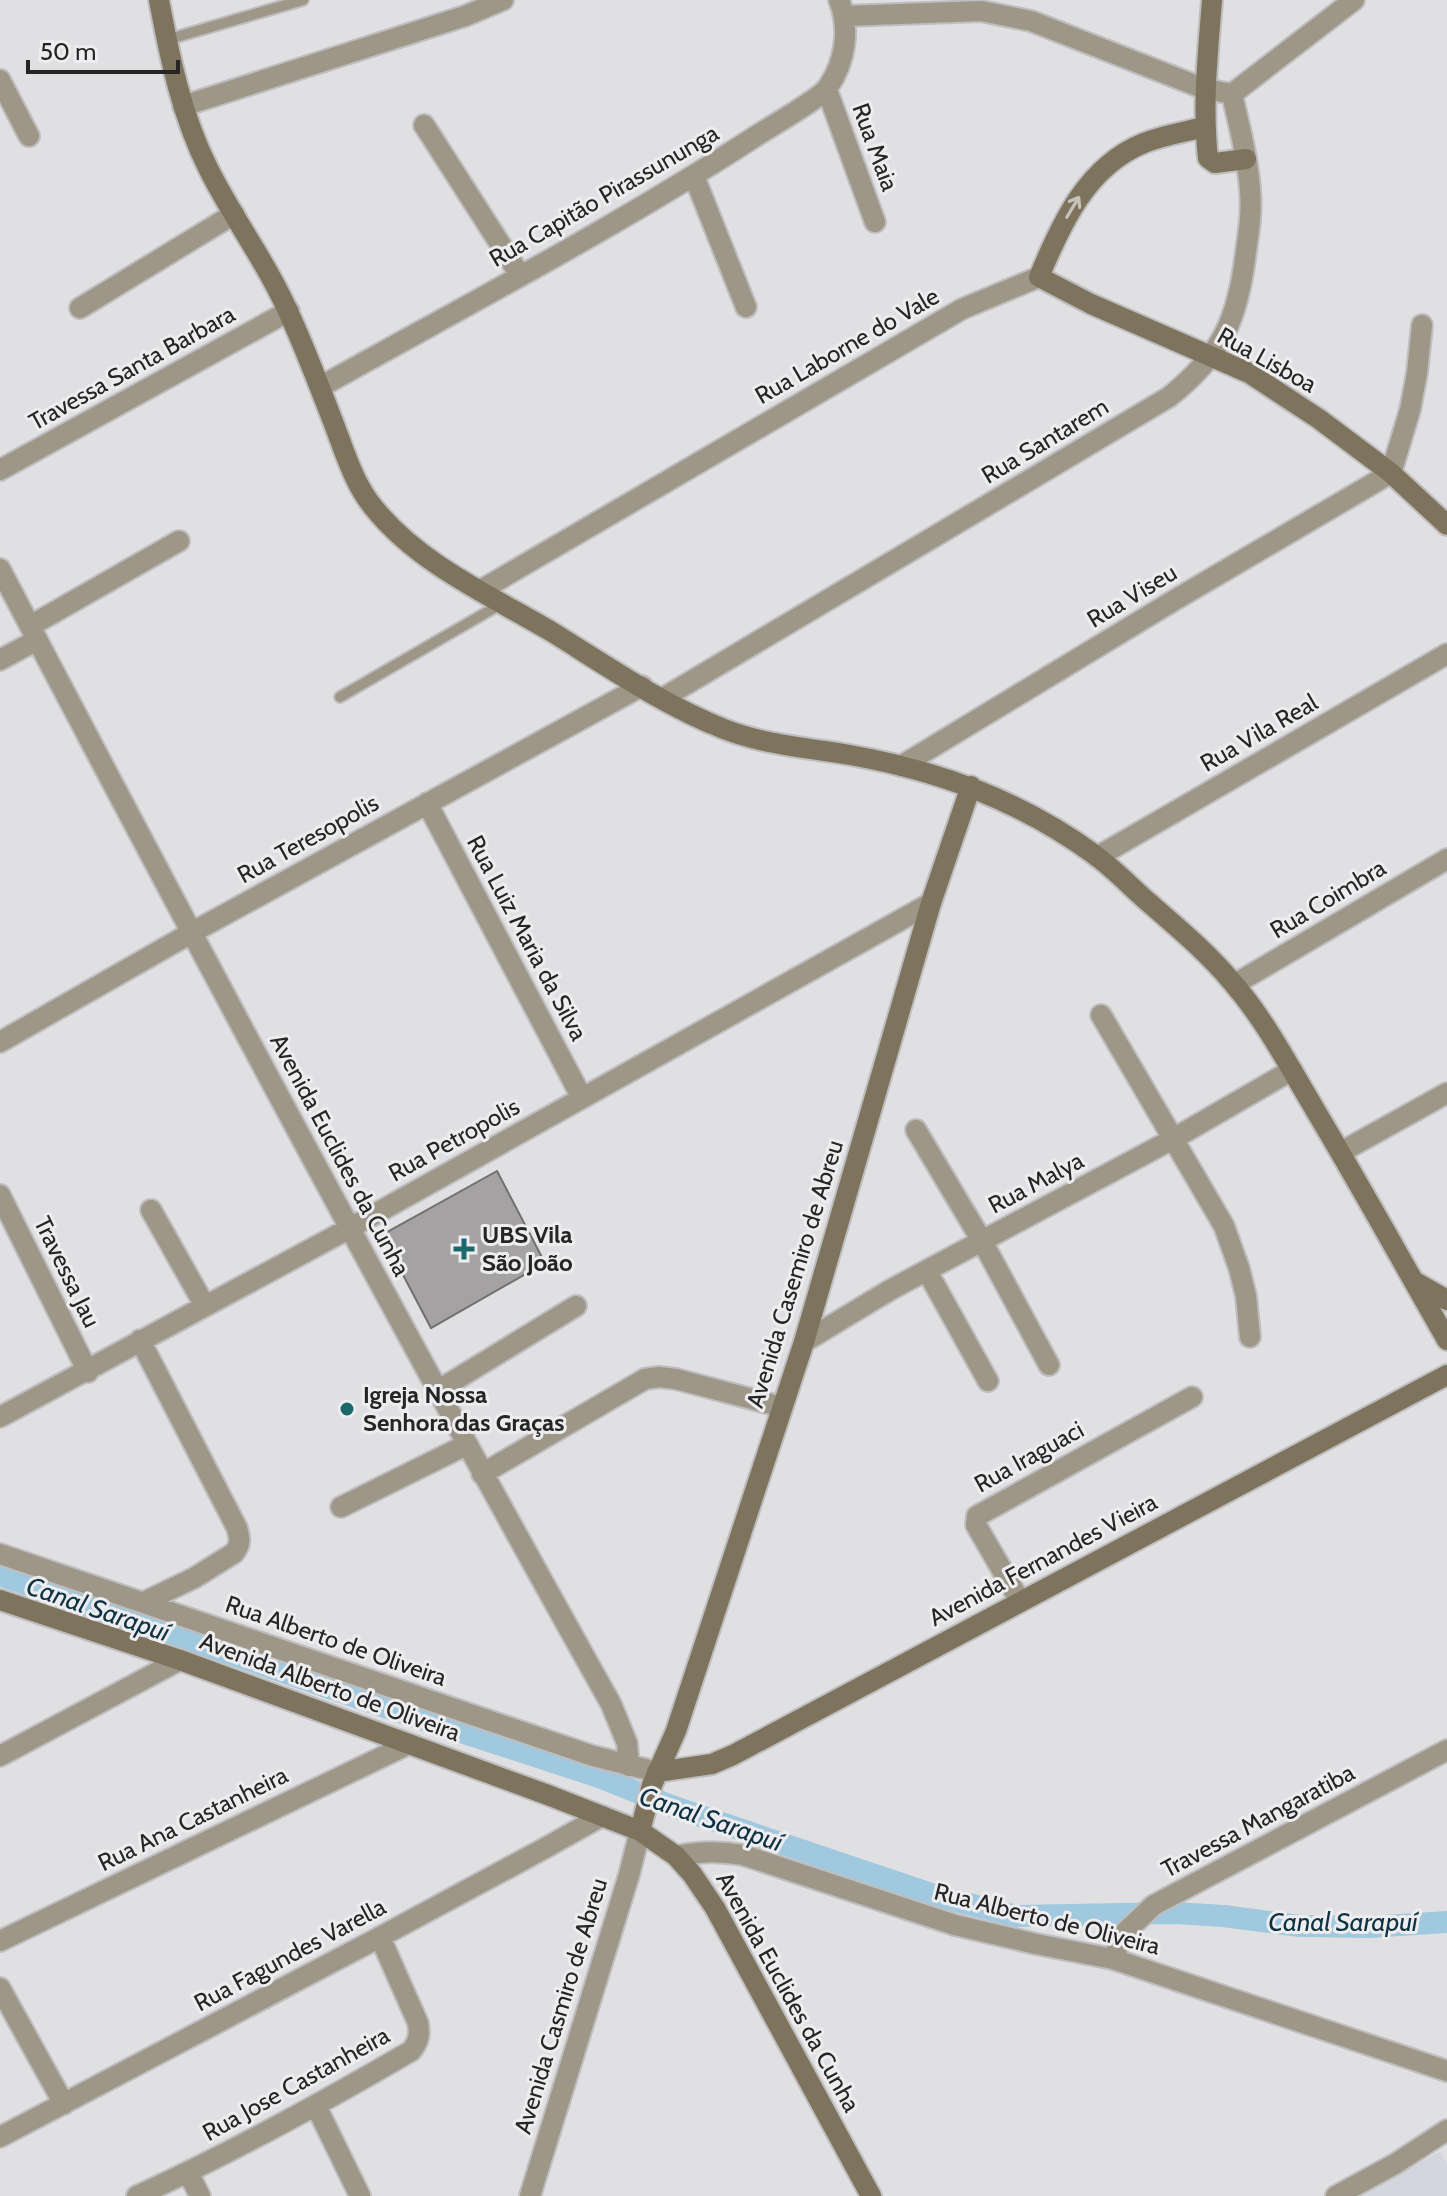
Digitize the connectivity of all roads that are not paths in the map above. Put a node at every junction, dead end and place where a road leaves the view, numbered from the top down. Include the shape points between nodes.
1 (159, 0) edge
2 (303, 0) edge
3 (503, 0) edge
4 (1212, 0) edge
5 (1354, 0) edge
6 (977, 6) edge
7 (842, 8) edge
8 (166, 40) junction
9 (0, 80) edge
10 (1205, 89) junction
11 (827, 90) junction
12 (1232, 94) junction
13 (183, 106) junction
14 (424, 125) dead end
15 (1204, 127) junction
16 (29, 136) dead end
17 (1246, 159) junction
18 (694, 176) junction
19 (234, 214) junction
20 (875, 222) dead end
21 (520, 275) junction
22 (1039, 277) junction
23 (746, 307) dead end
24 (80, 308) dead end
25 (289, 311) junction
26 (1422, 325) dead end
27 (1212, 357) junction
28 (320, 387) junction
29 (0, 470) edge
30 (1391, 473) junction
31 (1447, 525) edge
32 (179, 541) dead end
33 (0, 569) edge
34 (481, 590) junction
35 (502, 602) junction
36 (34, 633) junction
37 (1447, 654) edge
38 (0, 660) edge
39 (642, 686) junction
40 (340, 697) dead end
41 (663, 698) junction
42 (901, 766) junction
43 (971, 786) junction
44 (427, 803) junction
45 (1097, 857) junction
46 (1447, 859) edge
47 (931, 903) junction
48 (191, 933) junction
49 (1235, 984) junction
50 (1101, 1015) dead end
51 (0, 1042) edge
52 (1292, 1070) junction
53 (1447, 1093) edge
54 (582, 1098) junction
55 (916, 1130) dead end
56 (1173, 1139) junction
57 (1341, 1152) junction
58 (0, 1195) edge
59 (151, 1210) dead end
60 (350, 1228) junction
61 (982, 1241) junction
62 (927, 1271) junction
63 (1413, 1281) junction
64 (1447, 1300) edge
65 (205, 1306) junction
66 (576, 1306) dead end
67 (1250, 1337) dead end
68 (140, 1340) junction
69 (1447, 1340) edge
70 (804, 1342) junction
71 (1049, 1365) dead end
72 (88, 1372) junction
73 (1447, 1375) edge
74 (988, 1381) dead end
75 (437, 1391) junction
76 (1192, 1397) dead end
77 (782, 1407) junction
78 (0, 1417) edge
79 (466, 1445) junction
80 (482, 1474) junction
81 (341, 1507) dead end
82 (0, 1554) edge
83 (0, 1600) edge
84 (1020, 1601) junction
85 (144, 1602) junction
86 (180, 1660) junction
87 (409, 1744) junction
88 (1447, 1750) edge
89 (0, 1756) edge
90 (629, 1766) junction
91 (654, 1779) junction
92 (602, 1816) junction
93 (642, 1823) junction
94 (676, 1856) junction
95 (380, 1937) junction
96 (0, 1941) edge
97 (1113, 1959) junction
98 (0, 1988) edge
99 (1447, 2071) edge
100 (64, 2104) junction
101 (316, 2106) junction
102 (1447, 2130) edge
103 (0, 2137) edge
104 (188, 2172) junction
105 (137, 2196) edge
106 (200, 2196) edge
107 (360, 2196) edge
108 (530, 2196) edge
109 (871, 2196) edge
110 (1336, 2196) edge

1 - 8 main road
2 - 8 lane
3 - 13 street
4 - 10 main road
5 - 12 street
6 - 7 street
6 - 10 street via 1031,21
7 - 11 street via 845,43
8 - 13 main road
9 - 16 street
10 - 12 street
10 - 15 main road
11 - 18 street, Rua Capitão Pirassununga
11 - 20 street, Rua Maia
12 - 17 street, Rua Santarem
13 - 19 main road
14 - 21 street
15 - 17 main road via 1210,161
22 -> 15 main road via 1076,201 1114,158 1145,142
17 - 27 street, Rua Santarem via 1250,217 1242,284 1233,318
18 - 21 street, Rua Capitão Pirassununga
18 - 23 street
19 - 24 street
19 - 25 main road
21 - 28 street, Rua Capitão Pirassununga
22 - 27 main road, Rua Lisboa
22 - 34 street, Rua Laborne do Vale via 962,309
25 - 28 main road
25 - 29 street, Travessa Santa Barbara
26 - 30 street via 1410,410
27 - 30 main road, Rua Lisboa via 1281,393
27 - 41 street, Rua Santarem via 1169,397
28 - 34 main road via 355,479 371,505 407,541
30 - 31 main road, Rua Lisboa
30 - 42 street, Rua Viseu
32 - 36 street
33 - 36 street, Avenida Euclides da Cunha
34 - 35 main road
35 - 39 main road
35 - 40 lane
36 - 38 street
36 - 48 street, Avenida Euclides da Cunha
37 - 45 street, Rua Vila Real
39 - 41 main road
39 - 44 street, Rua Teresopolis
41 - 42 main road via 726,730
42 - 43 main road
43 - 45 main road via 1010,803
43 - 47 main road, Avenida Casemiro de Abreu
44 - 48 street, Rua Teresopolis
44 - 54 street, Rua Luiz Maria da Silva
45 - 49 main road
46 - 49 street, Rua Coimbra
47 - 54 street, Rua Petropolis
47 - 70 main road, Avenida Casemiro de Abreu
48 - 51 street, Rua Teresopolis
48 - 60 street, Avenida Euclides da Cunha
49 - 52 main road
50 - 56 street
52 - 56 street, Rua Malya
52 - 57 main road
53 - 57 street
54 - 60 street, Rua Petropolis
55 - 61 street
56 - 61 street, Rua Malya
56 - 67 street via 1224,1226 1243,1282
57 - 63 main road
58 - 72 street, Travessa Jau
59 - 65 street
60 - 65 street, Rua Petropolis
60 - 75 street, Avenida Euclides da Cunha
61 - 62 street, Rua Malya
61 - 71 street
62 - 70 street, Rua Malya
62 - 74 street
63 - 64 main road
63 - 69 main road
65 - 68 street, Rua Petropolis
66 - 75 street
68 - 72 street, Rua Petropolis
68 - 85 street via 240,1540 234,1553
70 - 77 main road, Avenida Casemiro de Abreu
72 - 78 street, Rua Petropolis
73 - 84 main road, Avenida Fernandes Vieira
75 - 79 street, Avenida Euclides da Cunha
76 - 84 street, Rua Iraguaci via 977,1516 976,1525
77 - 80 street via 676,1379 645,1379
77 - 91 main road, Avenida Casemiro de Abreu via 676,1731
79 - 80 street, Avenida Euclides da Cunha
79 - 81 street
80 - 90 street, Avenida Euclides da Cunha via 611,1704 627,1743
82 - 85 street, Rua Alberto de Oliveira
83 - 86 main road, Avenida Alberto de Oliveira
84 - 91 main road, Avenida Fernandes Vieira via 733,1755
85 - 90 street, Rua Alberto de Oliveira
86 - 87 main road, Avenida Alberto de Oliveira
86 - 89 street
87 - 92 main road, Avenida Alberto de Oliveira
87 - 96 street, Rua Ana Castanheira
88 - 97 street, Travessa Mangaratiba via 1154,1905 1131,1925
90 - 91 street, Rua Alberto de Oliveira
91 - 93 main road, Avenida Casemiro de Abreu
92 - 93 main road, Avenida Alberto de Oliveira
92 - 95 street, Rua Fagundes Varella
93 - 94 main road, Avenida Euclides da Cunha
93 - 108 street, Avenida Casmiro de Abreu
94 - 97 street, Rua Alberto de Oliveira via 699,1851 743,1855 955,1925
94 - 109 main road, Avenida Euclides da Cunha via 715,1908
95 - 100 street, Rua Fagundes Varella
95 - 101 street, Rua Jose Castanheira via 418,2023 418,2043
97 - 99 street, Rua Alberto de Oliveira
98 - 100 street
100 - 103 street, Rua Fagundes Varella
101 - 104 street, Rua Jose Castanheira
101 - 107 street
102 - 110 street
104 - 105 street, Rua Jose Castanheira
104 - 106 street

